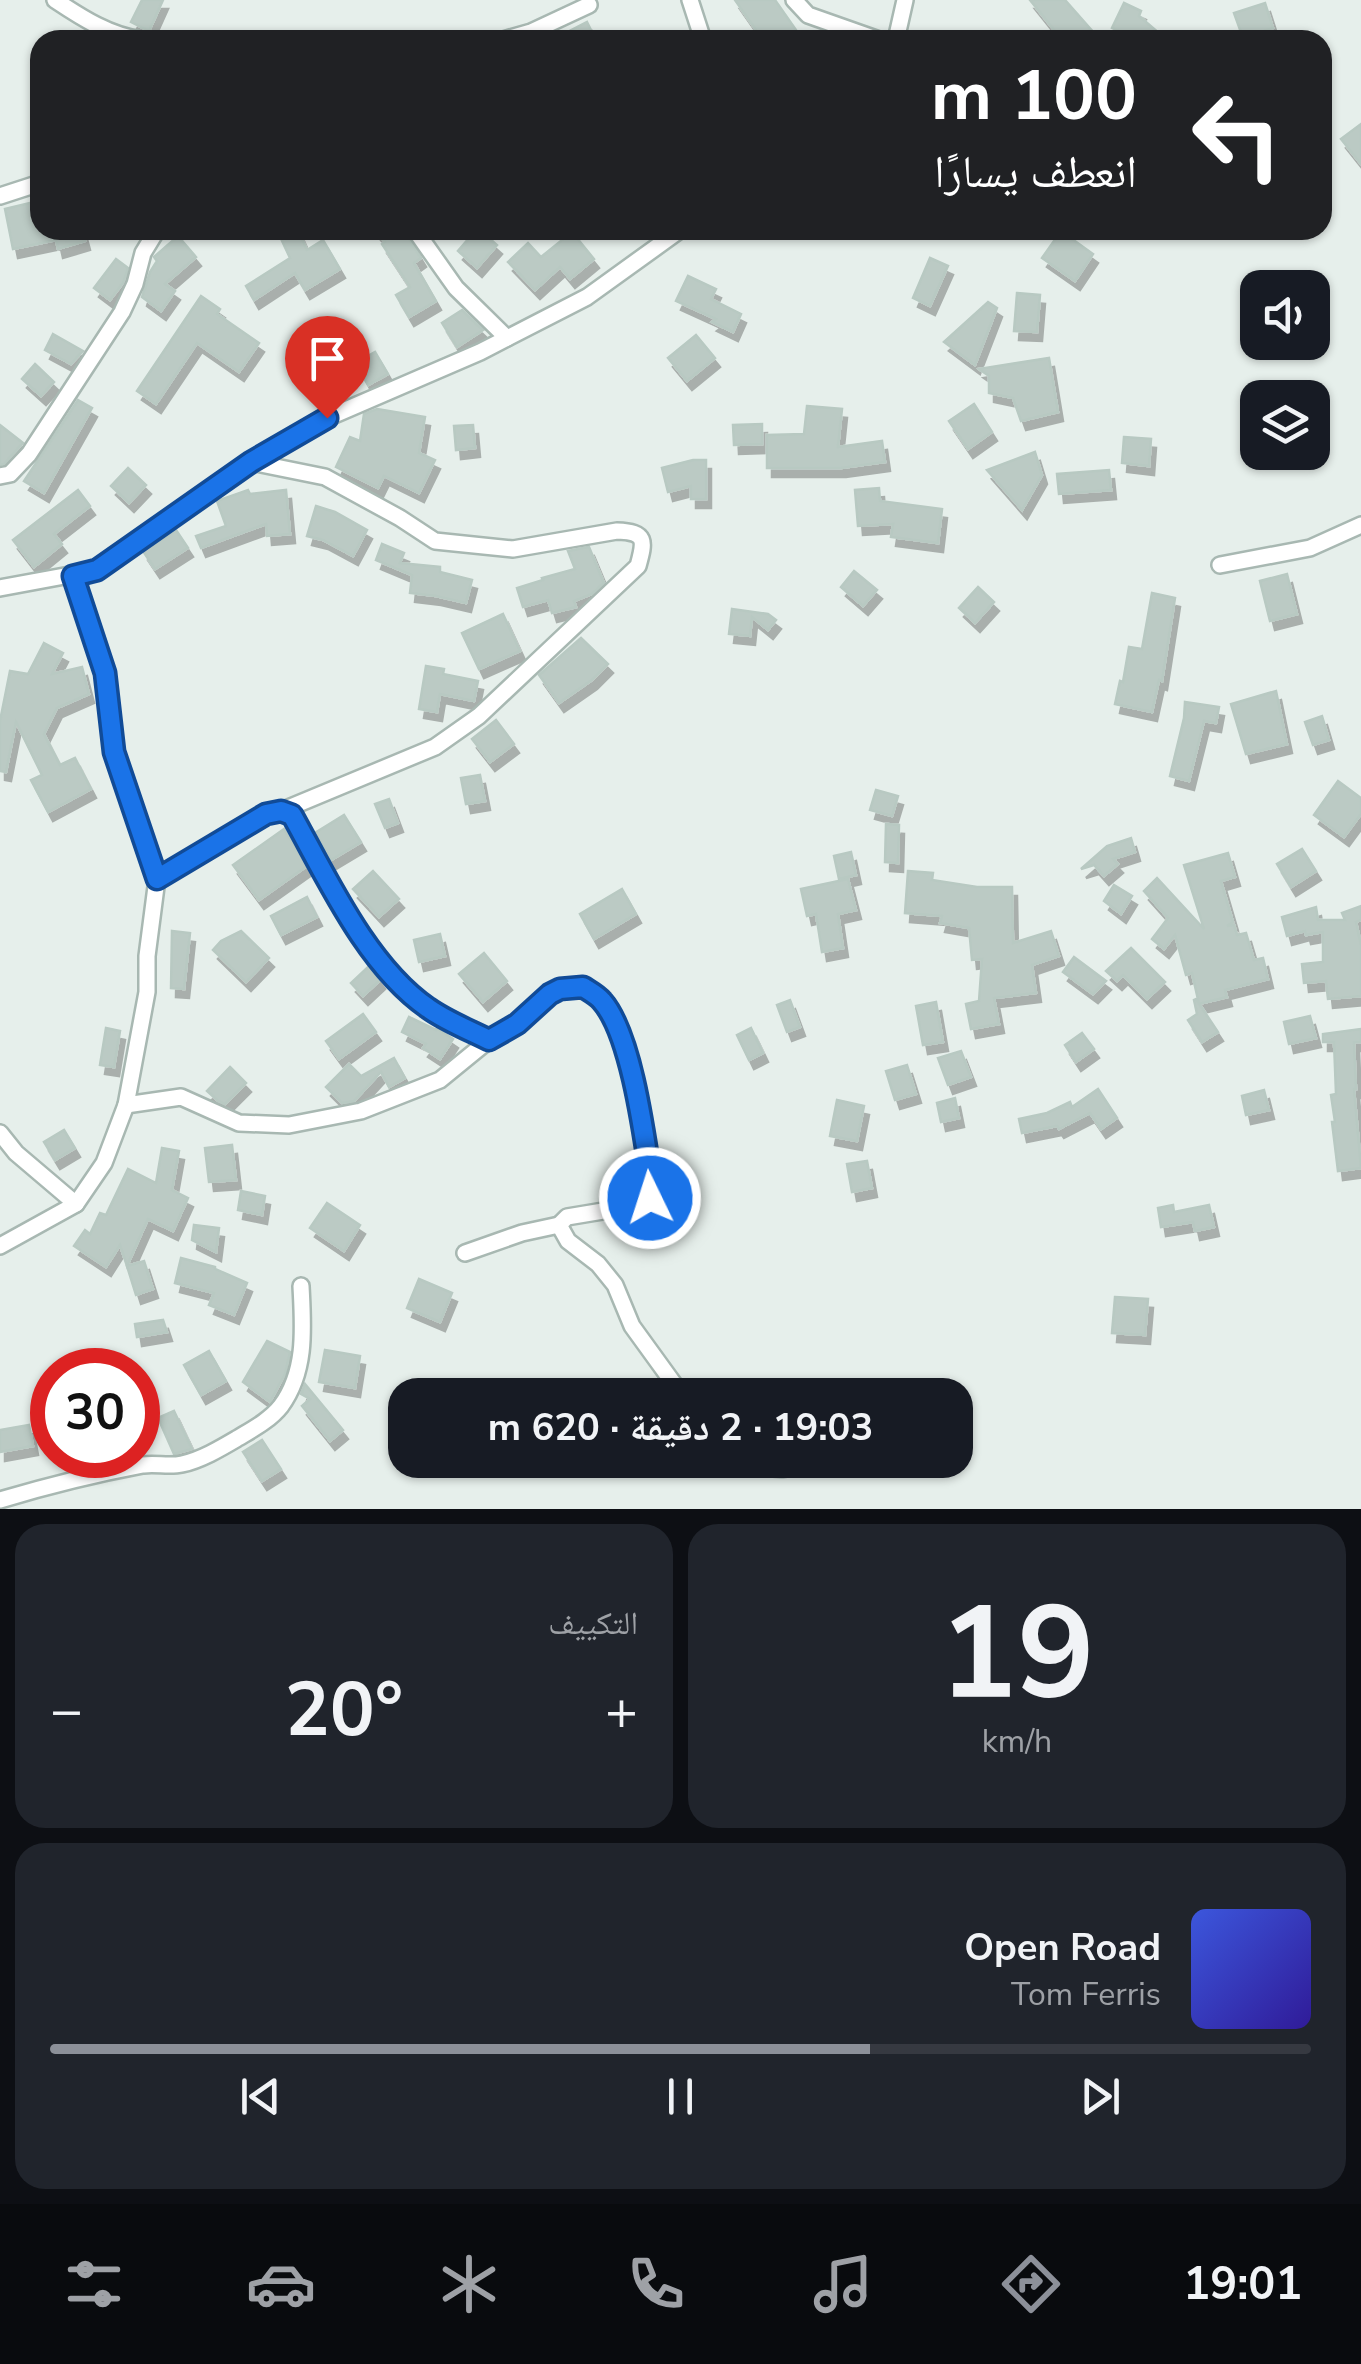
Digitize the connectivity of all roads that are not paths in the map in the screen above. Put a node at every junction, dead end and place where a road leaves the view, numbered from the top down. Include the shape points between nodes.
1 (55, 0) edge
2 (690, 0) edge
3 (794, 0) edge
4 (905, 0) edge
5 (592, 2) edge
6 (108, 30) edge
7 (534, 30) edge
8 (699, 30) edge
9 (851, 30) edge
10 (898, 30) edge
11 (30, 186) edge
12 (0, 196) edge
13 (150, 240) edge
14 (422, 240) edge
15 (666, 240) edge
16 (507, 338) junction
17 (251, 462) junction
18 (0, 476) edge
19 (1361, 525) edge
20 (1220, 565) dead end
21 (73, 576) junction
22 (0, 588) edge
23 (281, 811) junction
24 (157, 879) junction
25 (489, 1040) junction
26 (126, 1105) junction
27 (0, 1132) edge
28 (76, 1204) junction
29 (560, 1225) junction
30 (0, 1246) edge
31 (466, 1253) dead end
32 (301, 1286) dead end
33 (670, 1378) edge
34 (0, 1500) edge

1 - 6 street
2 - 8 street
3 - 9 street via 808,15
4 - 10 street
5 - 7 street
11 - 12 street
13 - 18 street via 122,312 29,454
14 - 16 street via 456,288
15 - 16 street via 586,297
16 - 17 street via 327,418
17 - 21 street via 97,570
17 - 23 street via 325,476 435,541 513,550 617,531 634,532 643,547 638,566 479,716 435,747
19 - 20 street via 1310,548
21 - 22 street
21 - 24 street via 105,673 114,752
23 - 24 street
23 - 25 street via 292,815 348,916 392,976 428,1009
24 - 26 street via 147,992
25 - 26 street via 440,1080 361,1111 289,1125 239,1123 182,1097
25 - 29 street via 550,994 583,987 602,1000 618,1029 640,1105 650,1198 566,1217
26 - 28 street via 104,1163
27 - 28 street
28 - 30 street
29 - 31 street
29 - 33 street via 615,1285 632,1326
32 - 34 street via 300,1360 281,1406 264,1422 181,1464 150,1464

